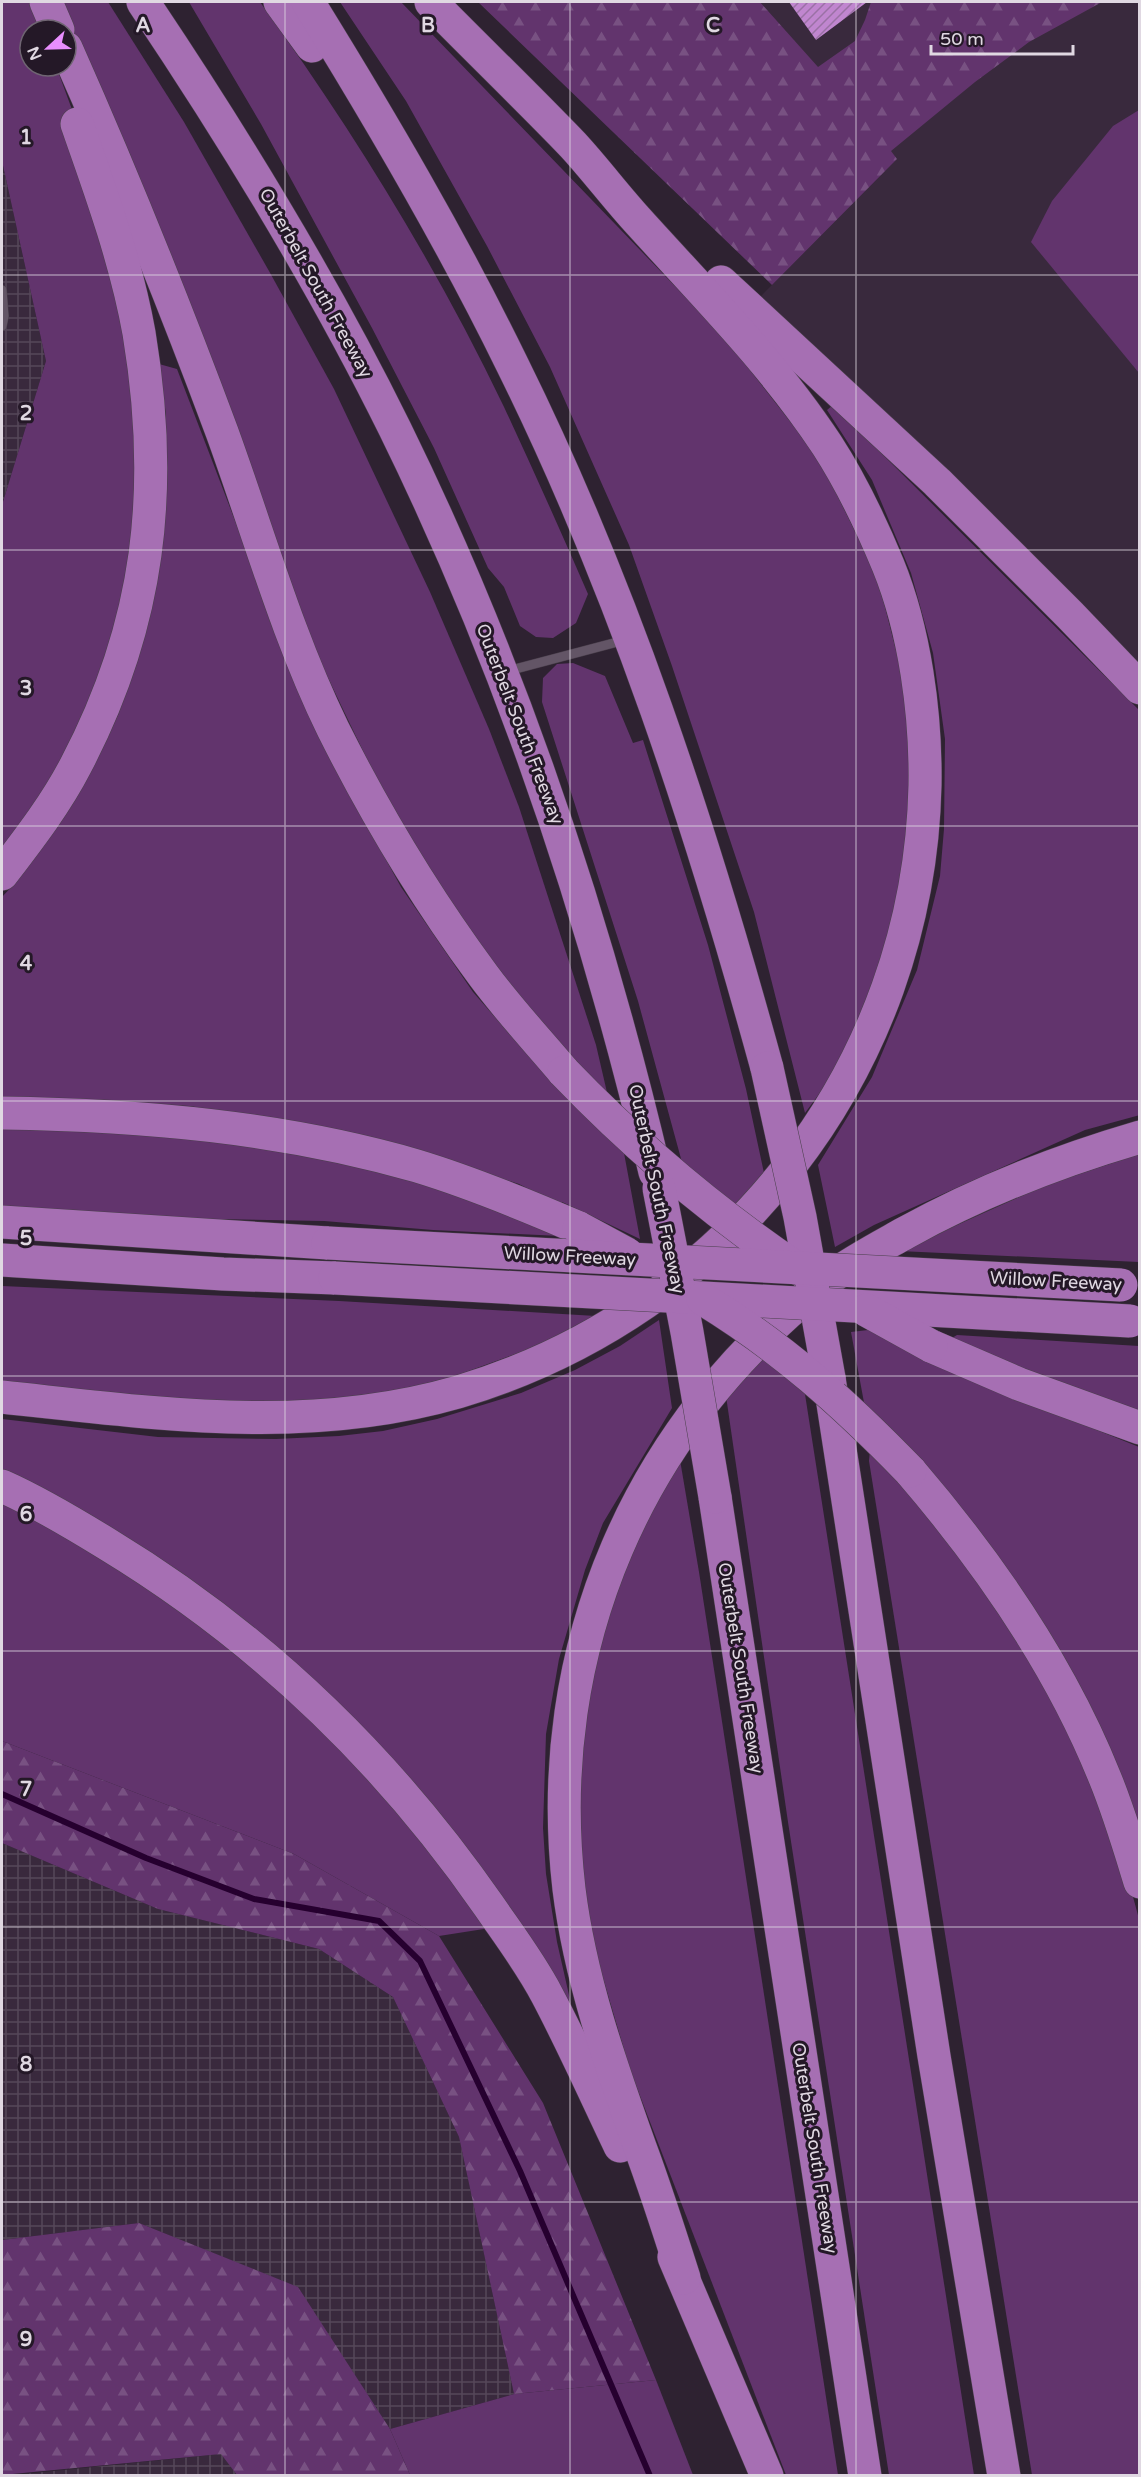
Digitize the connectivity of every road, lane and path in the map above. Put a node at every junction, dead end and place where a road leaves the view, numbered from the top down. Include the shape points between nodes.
1 (30, 2) edge
2 (46, 2) edge
3 (143, 2) edge
4 (167, 2) edge
5 (280, 2) edge
6 (308, 2) edge
7 (431, 2) edge
8 (37, 18) edge
9 (53, 18) edge
10 (78, 76) edge
11 (60, 78) edge
12 (218, 116) junction
13 (576, 149) junction
14 (2, 290) edge
15 (2, 326) edge
16 (513, 364) junction
17 (630, 639) junction
18 (502, 673) junction
19 (1140, 688) edge
20 (2, 874) edge
21 (2, 1113) edge
22 (1140, 1137) edge
23 (2, 1222) edge
24 (2, 1260) edge
25 (1130, 1285) edge
26 (1135, 1321) edge
27 (2, 1397) edge
28 (1140, 1428) edge
29 (2, 1486) edge
30 (1140, 1882) edge
31 (684, 2278) junction
32 (767, 2475) edge
33 (864, 2475) edge
34 (1004, 2475) edge

1 - 8 highway
2 - 9 highway
3 - 12 highway, Outerbelt South Freeway
4 - 12 highway
5 - 16 highway via 341,89
6 - 16 highway via 392,139
7 - 13 highway
10 - 28 highway, bridge via 138,217 332,728 441,916 484,977 564,1072 640,1148 753,1239 812,1279 931,1346 1019,1384
11 - 20 highway via 108,213 138,332 151,430 151,508 137,603 103,710 75,767
12 - 18 highway, Outerbelt South Freeway via 305,260 396,431
13 - 19 highway via 937,482
13 - 27 highway via 731,321 783,385 828,447 862,506 891,572 911,643 920,695 926,753 924,832 911,914 871,1035 808,1144 758,1204 709,1251 648,1301 604,1330 512,1374 402,1405 298,1419 200,1418
14 - 15 lane
16 - 17 highway via 569,487
17 - 18 lane
17 - 34 highway, bridge via 697,825 730,934 767,1068 800,1217
18 - 33 highway, Outerbelt South Freeway, bridge via 554,810 621,1030 687,1332
21 - 30 highway, bridge via 125,1117 277,1134 352,1149 468,1182 579,1228 747,1326 856,1415 955,1523 997,1579 1073,1708 1105,1776
22 - 31 highway via 1007,1183 939,1214 832,1277 749,1350 705,1398 646,1488 611,1564 588,1628 568,1724 564,1828 569,1889 594,2011
23 - 25 highway, Willow Freeway, bridge
24 - 26 highway, Willow Freeway, bridge
29 - 31 highway via 133,1560 252,1646 337,1723 422,1814 547,1994
31 - 32 highway

